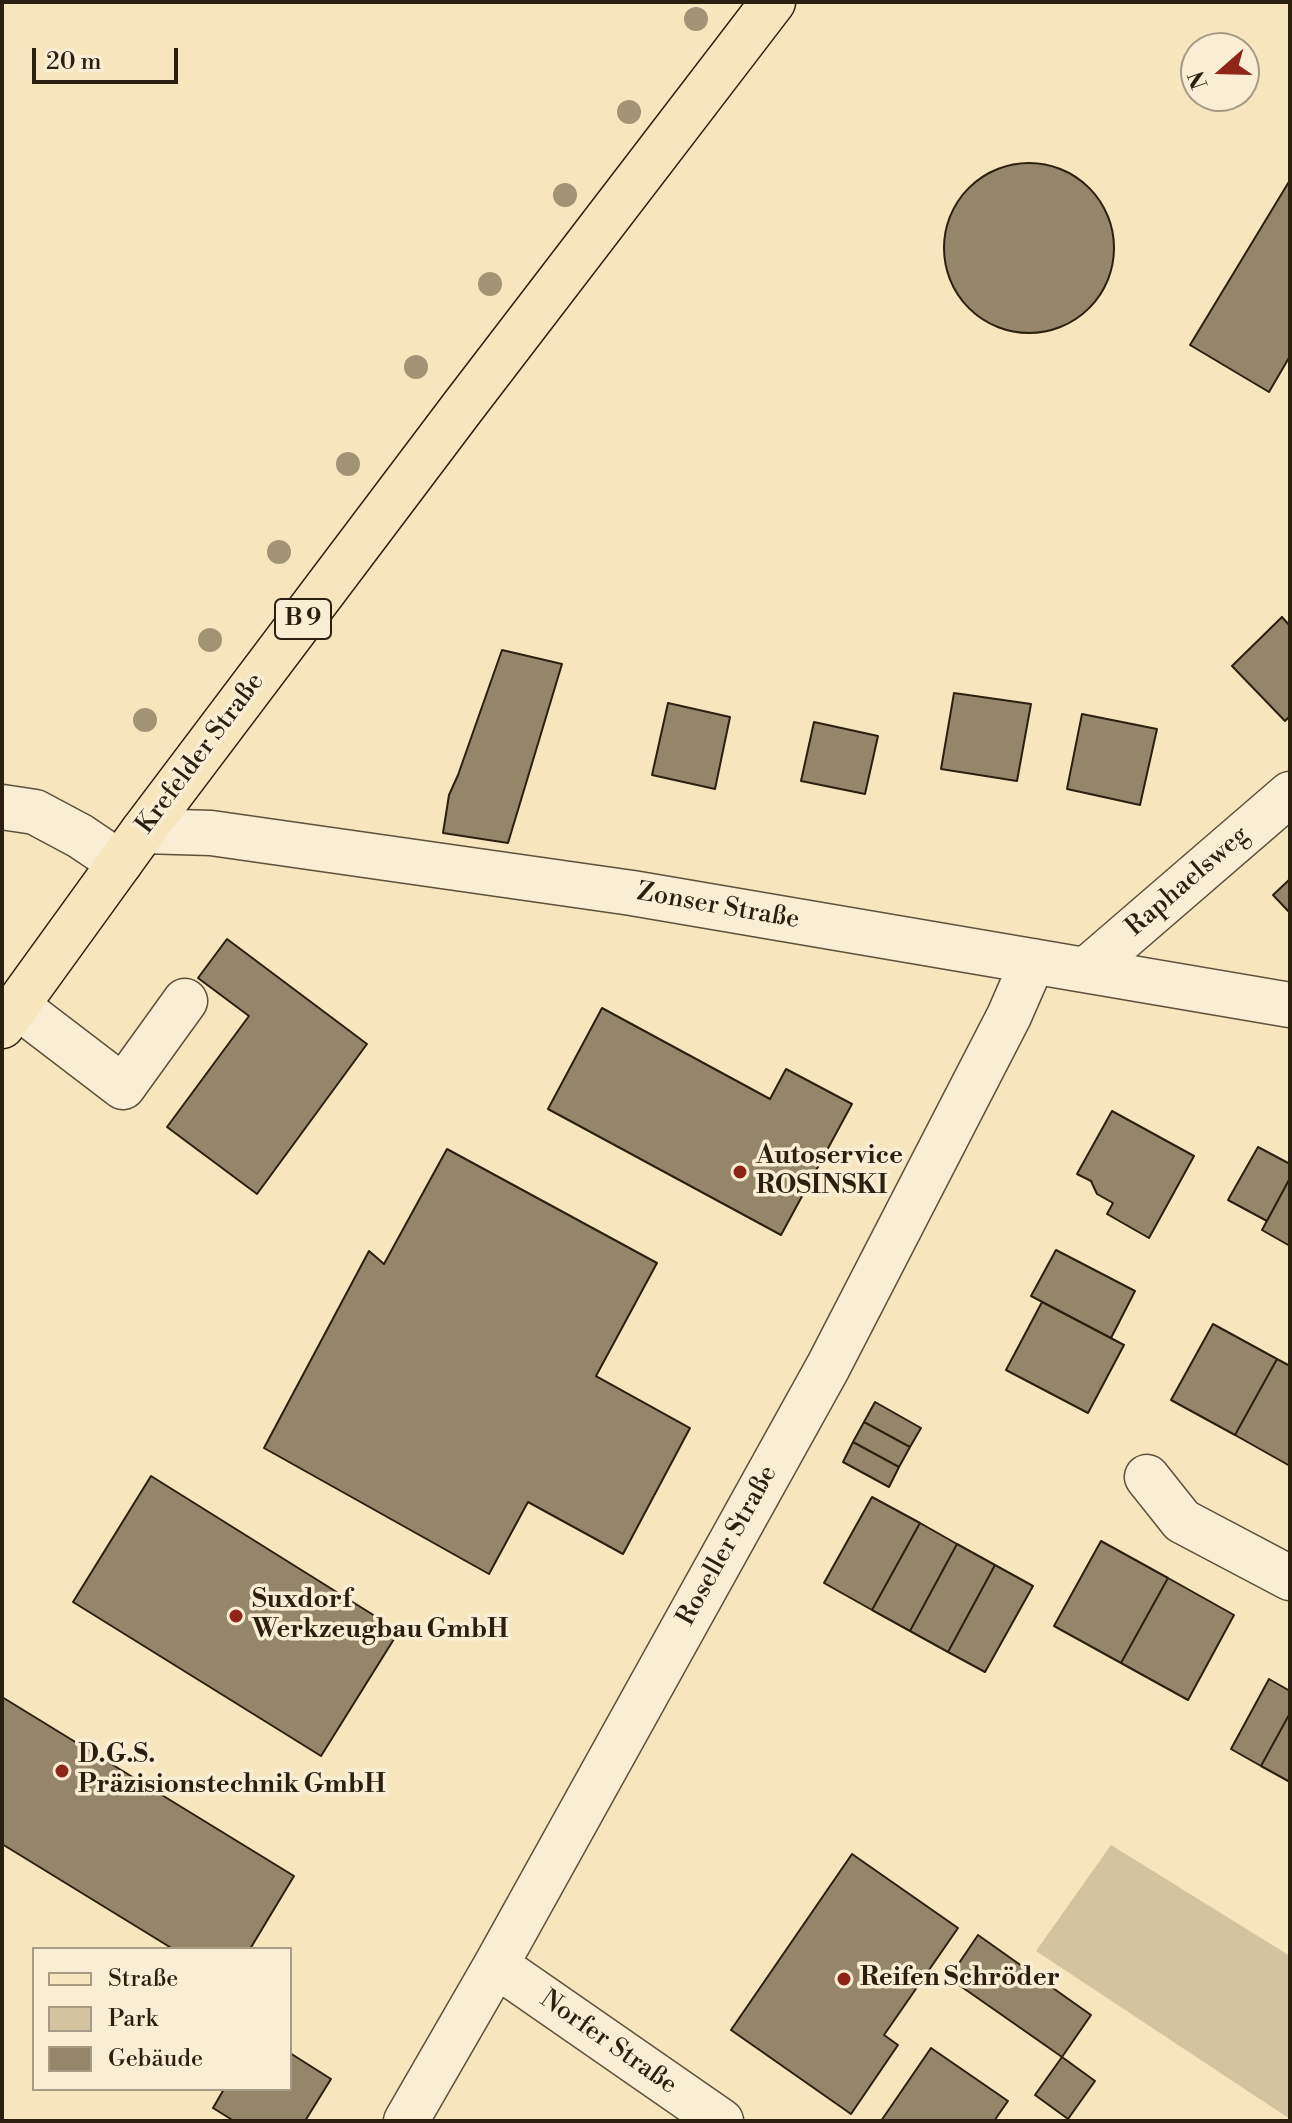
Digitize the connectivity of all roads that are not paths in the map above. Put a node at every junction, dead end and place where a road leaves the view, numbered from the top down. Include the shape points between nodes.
1 (773, 2) edge
2 (1290, 794) edge
3 (2, 807) edge
4 (132, 847) junction
5 (1033, 961) junction
6 (1086, 970) junction
7 (185, 1001) dead end
8 (1290, 1005) edge
9 (10, 1016) edge
10 (1147, 1477) dead end
11 (1290, 1578) edge
12 (496, 1965) junction
13 (406, 2121) edge
14 (721, 2121) edge

1 - 4 main road, Krefelder Straße / B 9
2 - 6 street, Raphaelsweg
3 - 4 street via 35,812 80,836
4 - 5 street, Zonser Straße via 211,833 632,893
4 - 9 main road, Krefelder Straße / B 9
5 - 6 street, Zonser Straße
5 - 12 street, Roseller Straße via 828,1367
6 - 8 street, Zonser Straße
7 - 9 street via 123,1087
10 - 11 street via 1182,1521
12 - 13 street, Roseller Straße
12 - 14 street, Norfer Straße

